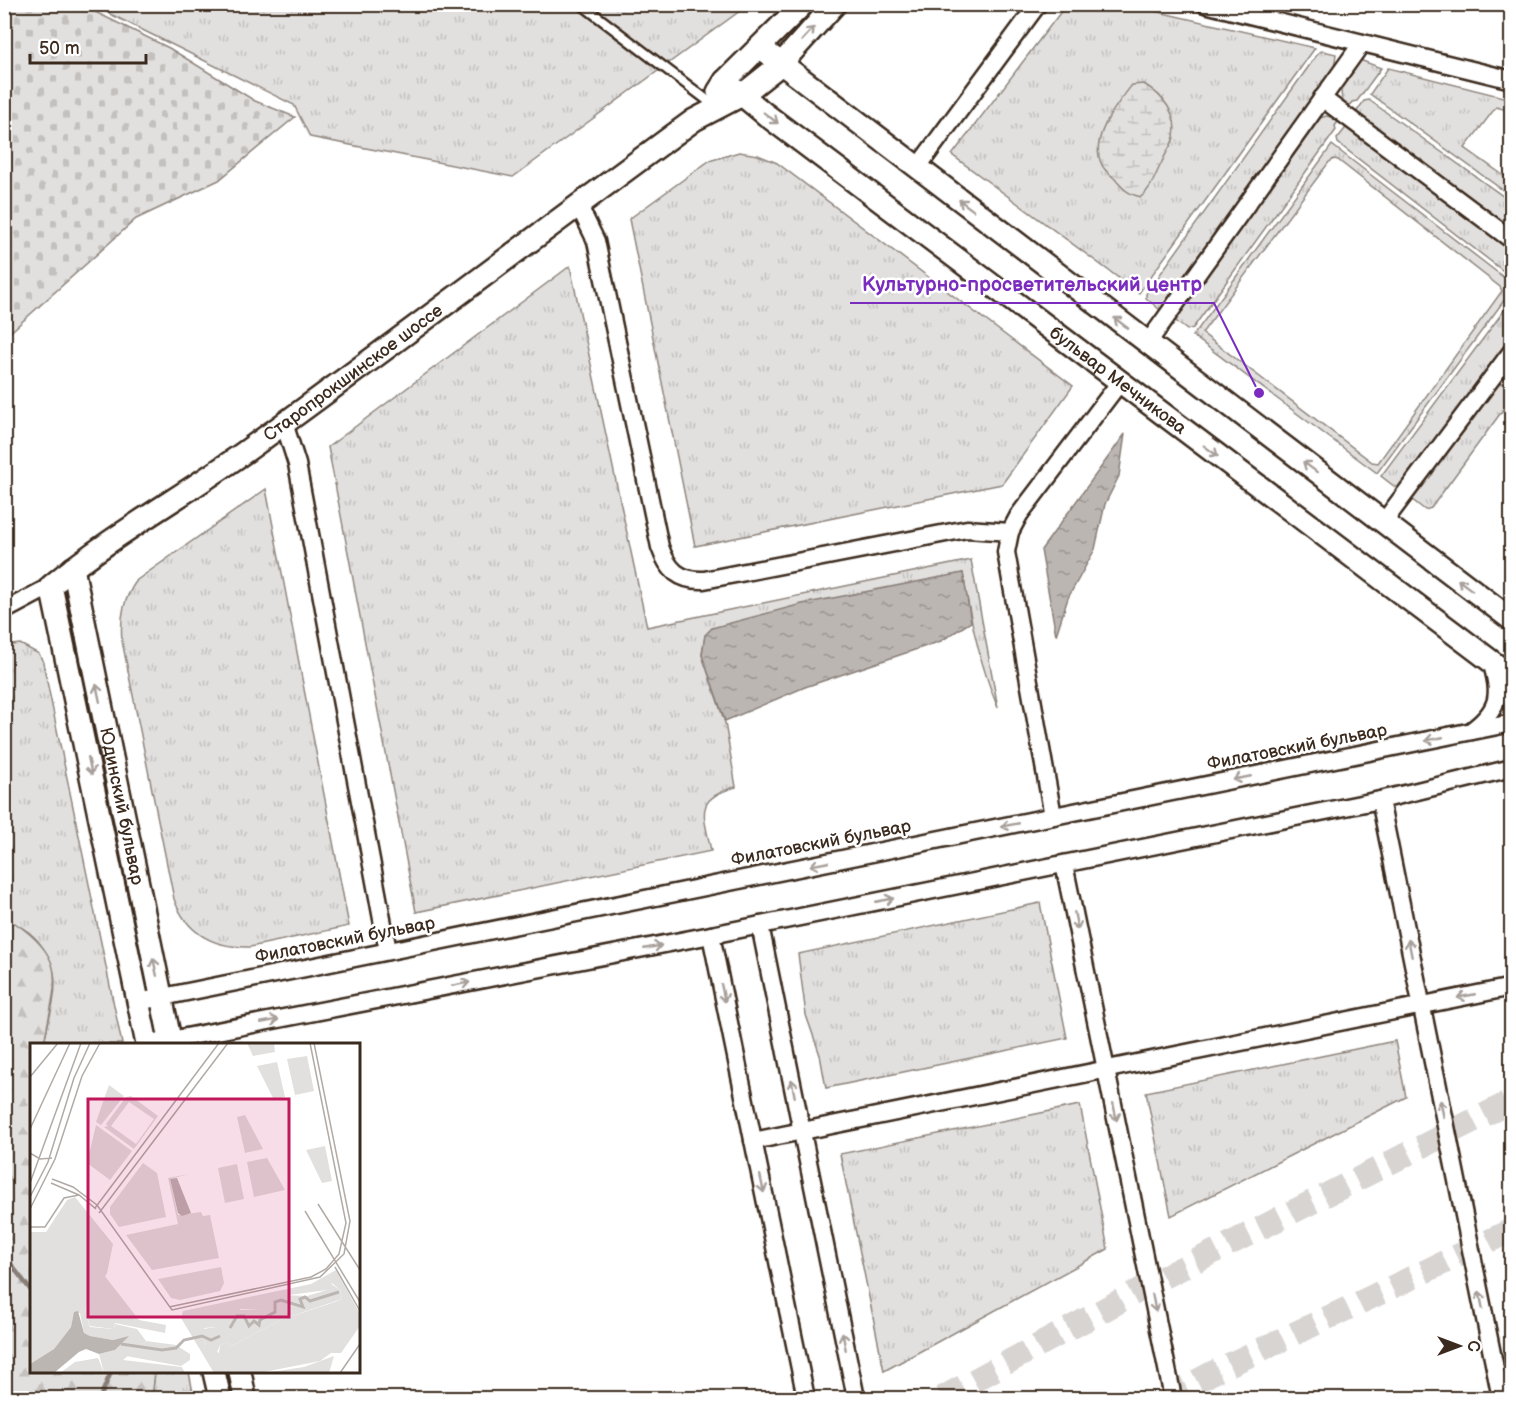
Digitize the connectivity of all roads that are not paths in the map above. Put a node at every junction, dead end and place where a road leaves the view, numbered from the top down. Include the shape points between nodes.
1 (581, 4) edge
2 (802, 4) edge
3 (835, 4) edge
4 (1038, 4) edge
5 (1205, 4) edge
6 (1362, 43) junction
7 (760, 48) junction
8 (781, 64) junction
9 (1512, 80) edge
10 (726, 81) junction
11 (742, 95) junction
12 (1322, 98) junction
13 (711, 103) junction
14 (694, 120) junction
15 (917, 168) junction
16 (579, 206) junction
17 (1512, 240) edge
18 (1147, 344) junction
19 (1512, 351) edge
20 (1120, 382) junction
21 (284, 423) junction
22 (1383, 523) junction
23 (1010, 532) junction
24 (73, 568) junction
25 (51, 586) junction
26 (4, 611) edge
27 (1512, 620) edge
28 (1491, 662) junction
29 (1512, 677) edge
30 (1512, 723) edge
31 (1471, 731) junction
32 (1512, 768) edge
33 (1380, 800) junction
34 (1053, 816) junction
35 (1064, 864) junction
36 (760, 925) junction
37 (711, 935) junction
38 (388, 951) junction
39 (1512, 987) edge
40 (161, 997) junction
41 (138, 1002) junction
42 (1421, 1005) junction
43 (160, 1043) edge
44 (1106, 1069) junction
45 (801, 1131) junction
46 (753, 1141) junction
47 (214, 1373) edge
48 (240, 1373) edge
49 (220, 1398) edge
50 (245, 1398) edge
51 (806, 1398) edge
52 (856, 1398) edge
53 (1173, 1398) edge
54 (1501, 1398) edge

1 - 13 lane
2 - 7 street, Старопрокшинское шоссе
8 -> 3 street, Старопрокшинское шоссе
4 - 15 street
5 - 6 street
6 - 9 street
6 - 12 street
7 - 8 street
7 - 10 street, Старопрокшинское шоссе
8 - 11 street, Старопрокшинское шоссе
8 - 15 street
10 - 11 street, бульвар Мечникова
10 - 13 street, Старопрокшинское шоссе
11 - 14 street, Старопрокшинское шоссе
11 -> 20 street, бульвар Мечникова
12 - 17 street
12 - 18 street
13 - 14 street, Старопрокшинское шоссе
14 - 16 street, Старопрокшинское шоссе
18 -> 15 street
16 - 21 street, Старопрокшинское шоссе
16 - 23 street via 596,241 660,547 675,574 684,579 704,580 968,529
22 -> 18 street
19 - 22 street
20 - 23 street
20 -> 28 street, бульвар Мечникова
21 - 24 street, Старопрокшинское шоссе
21 - 38 street via 297,464
27 -> 22 street
23 - 34 street via 1006,560
24 - 25 street, Старопрокшинское шоссе
40 -> 24 street, Юдинский бульвар
25 - 26 street, Старопрокшинское шоссе
25 -> 41 street, Юдинский бульвар
28 - 29 street, бульвар Мечникова
28 - 31 street via 1497,679 1497,700 1484,721
30 - 31 street, Филатовский бульвар
31 -> 34 street, Филатовский бульвар
32 - 33 street
33 - 35 street
42 -> 33 street
34 -> 38 street, Филатовский бульвар
36 -> 35 street
35 -> 44 street
36 - 37 street
45 -> 36 street
43 -> 37 street
37 -> 46 street
38 - 40 street, Филатовский бульвар
39 -> 42 street
40 - 41 street, Филатовский бульвар
40 - 43 street, Юдинский бульвар
41 - 43 street, Юдинский бульвар
42 - 44 street
54 -> 42 street
44 - 45 street
44 -> 53 street
45 - 46 street
52 -> 45 street
46 -> 51 street
47 - 49 street
48 - 50 street

